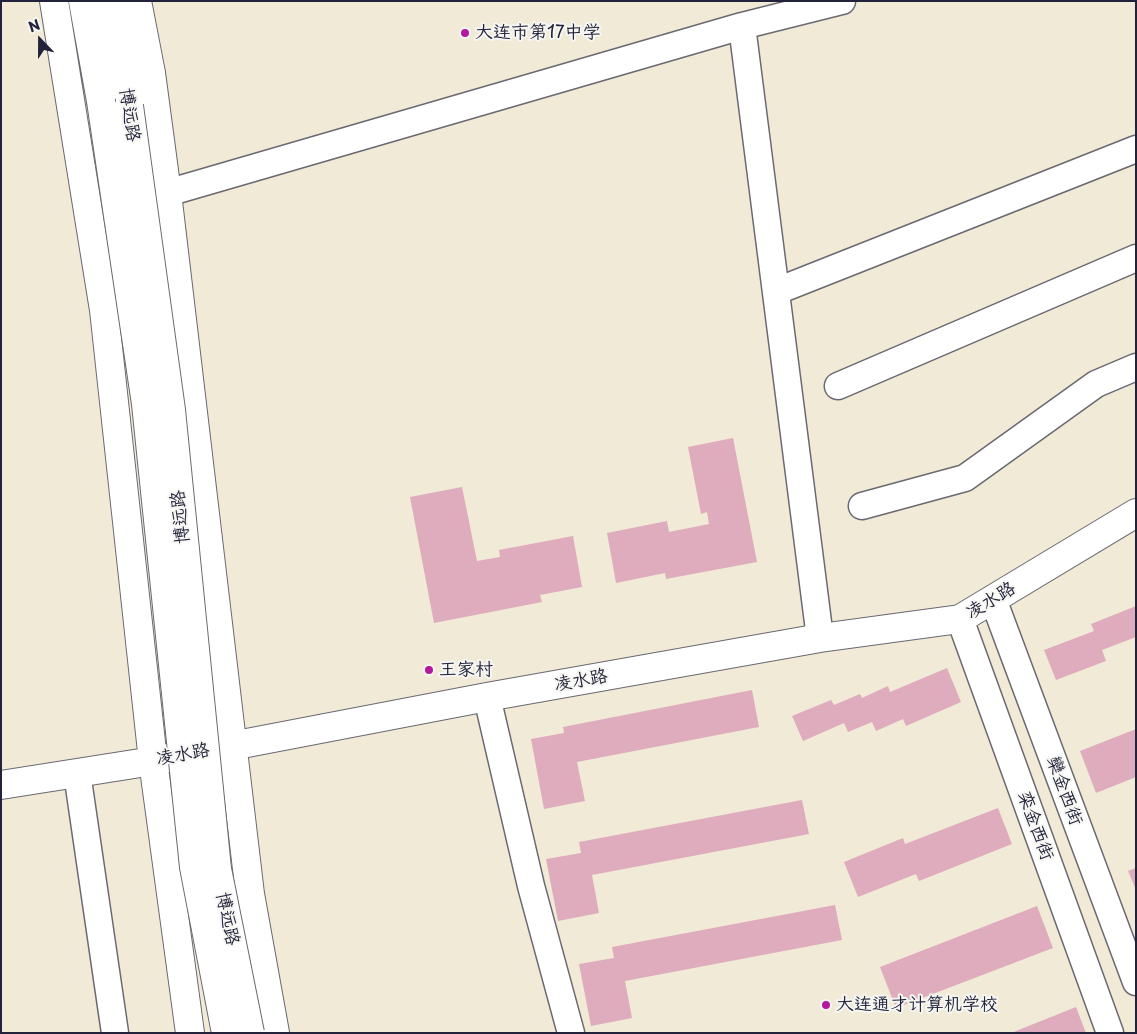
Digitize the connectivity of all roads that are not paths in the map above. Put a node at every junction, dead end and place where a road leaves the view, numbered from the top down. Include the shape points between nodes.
1 (54, 1) edge
2 (83, 1) edge
3 (109, 1) edge
4 (137, 1) edge
5 (842, 1) edge
6 (742, 26) junction
7 (1136, 149) edge
8 (167, 194) junction
9 (1136, 258) edge
10 (777, 291) junction
11 (1136, 367) edge
12 (838, 386) dead end
13 (862, 506) dead end
14 (1136, 514) edge
15 (993, 599) junction
16 (960, 619) junction
17 (820, 638) junction
18 (487, 697) junction
19 (234, 746) junction
20 (153, 761) junction
21 (77, 773) junction
22 (1, 785) edge
23 (1136, 982) edge
24 (115, 1033) edge
25 (190, 1033) edge
26 (226, 1033) edge
27 (250, 1033) edge
28 (275, 1033) edge
29 (571, 1033) edge
30 (1110, 1033) edge

1 - 20 main road via 104,310
2 - 26 main road, 博远路, bridge via 146,404 194,867
3 - 27 main road, 博远路, bridge via 129,106 171,410 217,869
4 - 8 main road
5 - 6 street
6 - 8 street
6 - 10 street
7 - 10 street
8 - 19 main road
9 - 12 street
10 - 17 street
11 - 13 street via 1096,384 965,478
14 - 15 main road, 凌水路
15 - 16 main road, 凌水路
15 - 23 street, 欒金西街
16 - 17 main road, 凌水路
16 - 30 street, 栾金西街
17 - 18 main road, 凌水路
18 - 19 main road, 凌水路
18 - 29 street via 531,886
19 - 20 main road, 凌水路
19 - 28 main road via 250,894
20 - 21 main road, 凌水路
20 - 25 main road
21 - 22 main road, 凌水路
21 - 24 street

